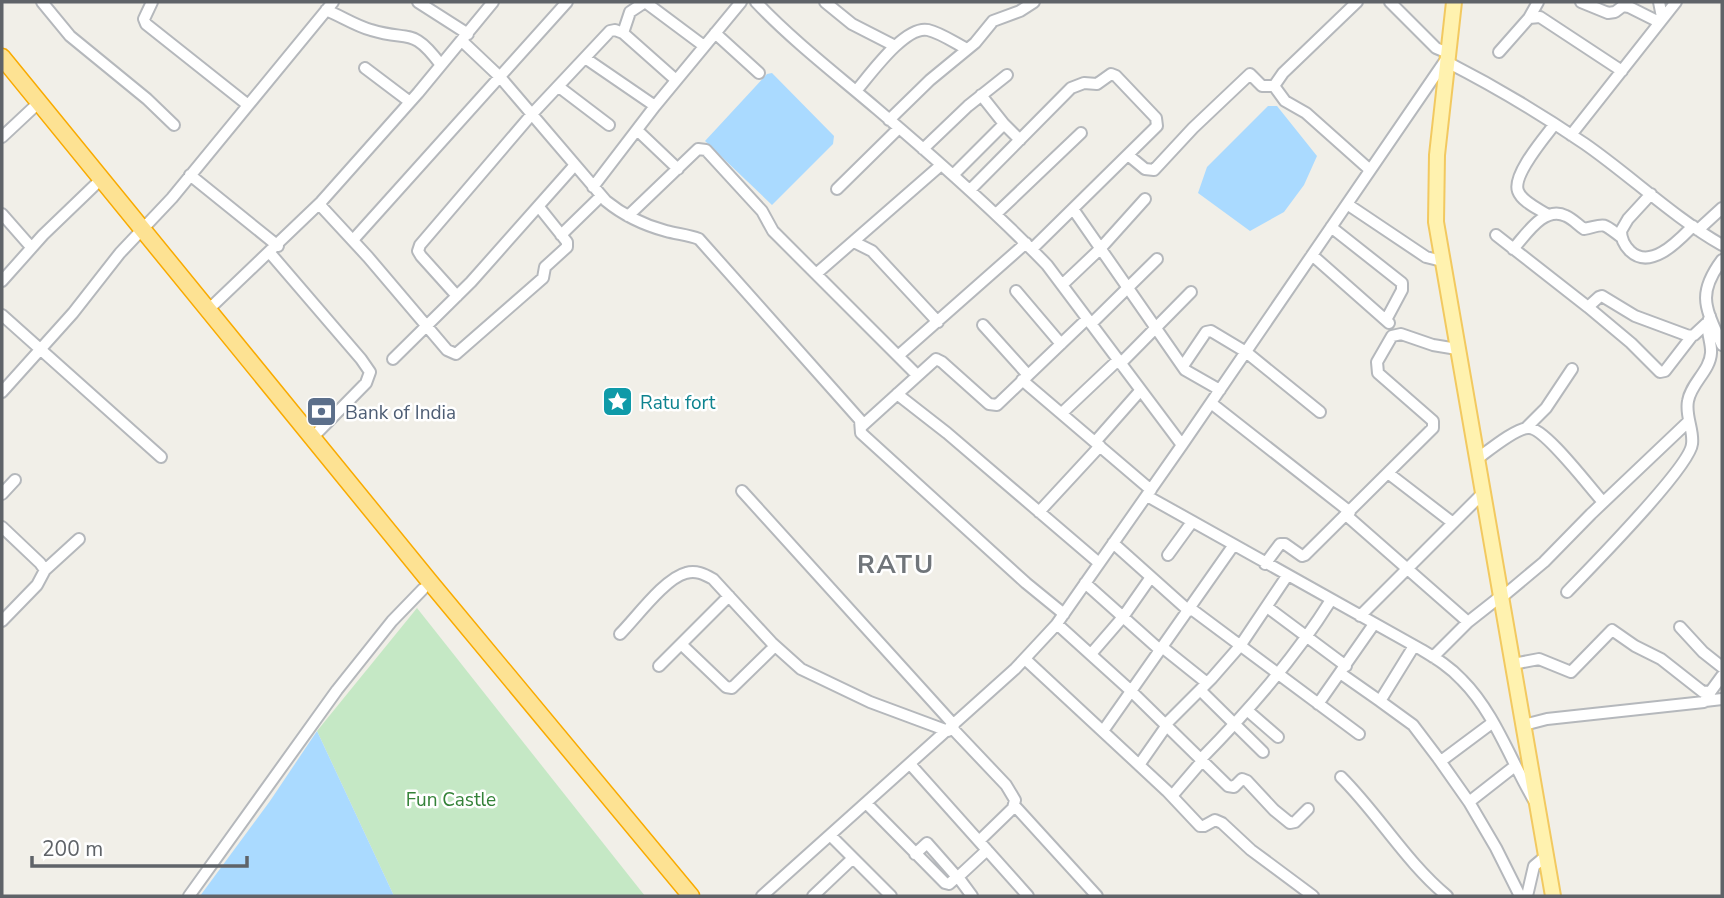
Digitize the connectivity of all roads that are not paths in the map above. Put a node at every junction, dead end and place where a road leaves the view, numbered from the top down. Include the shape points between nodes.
1 (42, 2) edge
2 (152, 2) edge
3 (418, 2) edge
4 (493, 2) edge
5 (567, 2) edge
6 (645, 2) edge
7 (741, 2) edge
8 (756, 2) edge
9 (825, 2) edge
10 (1034, 2) edge
11 (1357, 2) edge
12 (1390, 2) edge
13 (1454, 2) edge
14 (1538, 2) edge
15 (1581, 2) edge
16 (1658, 2) edge
17 (1676, 2) edge
18 (330, 6) edge
19 (1529, 18) junction
20 (1661, 20) junction
21 (623, 33) junction
22 (715, 33) junction
23 (465, 37) junction
24 (704, 46) junction
25 (895, 46) junction
26 (967, 49) junction
27 (1499, 52) dead end
28 (2, 57) edge
29 (1448, 57) junction
30 (585, 58) junction
31 (441, 65) junction
32 (365, 68) dead end
33 (2, 69) edge
34 (1622, 71) junction
35 (759, 73) dead end
36 (1007, 75) dead end
37 (499, 76) junction
38 (676, 80) junction
39 (1274, 86) junction
40 (559, 87) junction
41 (856, 91) junction
42 (981, 95) junction
43 (410, 102) junction
44 (248, 105) junction
45 (655, 106) junction
46 (33, 108) junction
47 (532, 114) junction
48 (889, 120) junction
49 (1004, 124) junction
50 (174, 125) dead end
51 (609, 125) dead end
52 (1554, 125) junction
53 (899, 128) junction
54 (637, 130) junction
55 (1081, 133) dead end
56 (1571, 135) junction
57 (2, 137) edge
58 (1020, 140) junction
59 (923, 149) junction
60 (1128, 155) junction
61 (942, 165) junction
62 (574, 166) junction
63 (678, 169) junction
64 (1370, 170) junction
65 (190, 175) junction
66 (953, 175) junction
67 (95, 185) junction
68 (836, 189) dead end
69 (970, 190) junction
70 (597, 192) junction
71 (1651, 194) junction
72 (1145, 199) dead end
73 (319, 204) junction
74 (1347, 204) junction
75 (539, 207) junction
76 (1722, 208) edge
77 (1073, 209) junction
78 (2, 214) edge
79 (996, 214) junction
80 (1548, 215) junction
81 (628, 216) junction
82 (1331, 227) junction
83 (1696, 228) junction
84 (139, 233) junction
85 (561, 235) junction
86 (1496, 235) dead end
87 (1621, 237) junction
88 (353, 240) junction
89 (854, 242) junction
90 (1722, 245) edge
91 (1029, 246) junction
92 (31, 247) junction
93 (1513, 248) junction
94 (274, 249) junction
95 (1100, 249) junction
96 (1312, 255) junction
97 (1157, 259) dead end
98 (1722, 260) edge
99 (1442, 261) junction
100 (816, 274) junction
101 (2, 281) edge
102 (1062, 285) junction
103 (1128, 288) junction
104 (1016, 291) dead end
105 (1191, 292) dead end
106 (457, 296) junction
107 (1588, 307) junction
108 (207, 311) junction
109 (2, 315) edge
110 (1709, 319) junction
111 (1386, 320) junction
112 (938, 322) junction
113 (1089, 322) junction
114 (983, 325) dead end
115 (426, 326) junction
116 (1156, 327) junction
117 (1401, 334) junction
118 (1692, 336) junction
119 (1060, 344) junction
120 (1722, 345) edge
121 (1457, 349) junction
122 (40, 351) junction
123 (1246, 352) junction
124 (898, 356) junction
125 (393, 359) dead end
126 (1118, 362) junction
127 (1183, 366) junction
128 (1572, 369) dead end
129 (917, 375) junction
130 (1025, 377) junction
131 (1220, 390) junction
132 (1140, 391) junction
133 (2, 392) edge
134 (897, 394) junction
135 (1211, 403) junction
136 (1320, 411) dead end
137 (1062, 413) junction
138 (1689, 421) junction
139 (862, 426) junction
140 (1527, 427) junction
141 (312, 438) junction
142 (1097, 444) junction
143 (1182, 445) junction
144 (161, 457) dead end
145 (1477, 459) junction
146 (1388, 473) junction
147 (15, 480) dead end
148 (742, 491) dead end
149 (1149, 493) junction
150 (2, 494) edge
151 (1482, 495) junction
152 (1603, 502) junction
153 (1040, 512) junction
154 (1348, 513) junction
155 (1192, 522) junction
156 (1453, 523) junction
157 (2, 527) edge
158 (79, 539) dead end
159 (1113, 543) junction
160 (1233, 546) junction
161 (1168, 555) dead end
162 (1099, 563) junction
163 (1265, 564) junction
164 (1406, 569) junction
165 (45, 570) junction
166 (1287, 576) junction
167 (1151, 577) junction
168 (1085, 583) junction
169 (423, 589) junction
170 (1567, 592) dead end
171 (729, 597) junction
172 (1501, 597) junction
173 (1331, 600) junction
174 (1267, 607) junction
175 (1190, 609) junction
176 (1360, 616) junction
177 (1123, 617) junction
178 (1060, 619) junction
179 (2, 621) edge
180 (1468, 622) junction
181 (1374, 624) junction
182 (1680, 627) dead end
183 (621, 634) dead end
184 (1308, 637) junction
185 (681, 644) junction
186 (775, 646) junction
187 (1240, 646) junction
188 (1414, 646) junction
189 (1161, 649) junction
190 (1091, 654) junction
191 (1433, 657) junction
192 (1025, 659) junction
193 (1513, 664) junction
194 (659, 666) dead end
195 (1722, 667) edge
196 (1343, 670) junction
197 (1279, 674) junction
198 (1722, 676) edge
199 (1204, 687) junction
200 (1130, 690) junction
201 (1712, 691) junction
202 (1722, 699) edge
203 (1380, 701) junction
204 (1705, 701) junction
205 (1318, 704) junction
206 (1248, 710) junction
207 (1492, 723) junction
208 (1166, 724) junction
209 (1234, 725) junction
210 (1524, 725) junction
211 (951, 728) junction
212 (1103, 731) junction
213 (1359, 734) dead end
214 (1278, 737) dead end
215 (1263, 752) dead end
216 (1201, 760) junction
217 (1441, 761) junction
218 (910, 764) junction
219 (1139, 765) junction
220 (1515, 766) junction
221 (1341, 777) dead end
222 (1172, 796) junction
223 (1469, 802) junction
224 (866, 803) junction
225 (1535, 804) junction
226 (1014, 805) junction
227 (1308, 809) dead end
228 (830, 835) junction
229 (979, 841) junction
230 (987, 850) junction
231 (915, 854) junction
232 (1546, 856) junction
233 (853, 858) junction
234 (958, 876) junction
235 (189, 896) edge
236 (678, 896) edge
237 (691, 896) edge
238 (762, 896) edge
239 (813, 896) edge
240 (891, 896) edge
241 (972, 896) edge
242 (1028, 896) edge
243 (1095, 896) edge
244 (1313, 896) edge
245 (1447, 896) edge
246 (1520, 896) edge
247 (1527, 896) edge
248 (1552, 896) edge

1 - 50 street via 70,36
2 - 44 street via 145,23
3 - 23 street
4 - 23 street
5 - 37 street
6 - 21 street via 630,12
6 - 24 street
7 - 22 street
8 - 41 street
9 - 25 street via 852,24
10 - 26 street via 993,22
11 - 39 street
12 - 29 street
13 - 29 main road
14 - 19 street
15 - 20 street via 1608,13 1629,7
16 - 20 street
17 - 20 street
18 - 31 street via 372,31 418,40
18 - 44 street
19 - 27 street
19 - 34 street via 1547,20
20 - 34 street
21 - 30 street via 610,32
21 - 38 street
22 - 24 street
22 - 35 street
23 - 31 street
23 - 37 street
24 - 38 street
25 - 26 street via 913,32 926,29
25 - 41 street
26 - 48 street
28 - 84 highway
29 - 52 street
29 - 64 street
29 - 99 main road via 1435,194
30 - 40 street
30 - 45 street
31 - 43 street
32 - 43 street
33 - 46 highway
34 - 56 street
36 - 42 street
37 - 47 street
37 - 88 street
38 - 45 street
39 - 60 street via 1262,86 1247,75 1152,172
39 - 64 street via 1285,101 1306,113
40 - 47 street
40 - 51 street
41 - 48 street
42 - 49 street
42 - 59 street
43 - 73 street
44 - 65 street
45 - 54 street
46 - 57 street
46 - 67 highway
47 - 62 street
47 - 106 street via 418,248
48 - 53 street
49 - 58 street
49 - 66 street
52 - 56 street
52 - 80 street via 1525,165 1517,188 1523,198
53 - 59 street
53 - 68 street
54 - 63 street
54 - 70 street
55 - 79 street
56 - 71 street
58 - 60 street via 1071,88 1097,84 1112,74 1157,121 1155,129
58 - 69 street
59 - 61 street
60 - 77 street
61 - 66 street
61 - 89 street
62 - 70 street
62 - 75 street
63 - 81 street
63 - 100 street via 698,149 706,150 765,215 773,232
64 - 74 street
65 - 84 street
65 - 94 street
66 - 69 street
67 - 84 highway
67 - 92 street
69 - 79 street
70 - 81 street
70 - 85 street
71 - 83 street
71 - 87 street via 1623,225
72 - 95 street
73 - 88 street
73 - 94 street
74 - 82 street
74 - 99 street via 1426,257
75 - 85 street
75 - 106 street
76 - 83 street
77 - 91 street
77 - 95 street
78 - 92 street
79 - 91 street
80 - 87 street via 1563,215 1584,229 1603,224
80 - 93 street
81 - 139 street via 699,239
82 - 96 street
82 - 111 street via 1402,283
83 - 87 street via 1664,252 1645,257 1632,252
83 - 90 street
84 - 108 highway
84 - 122 street
84 - 169 highway
85 - 115 street via 567,247 545,267 543,278 460,353 447,350
86 - 93 street
88 - 115 street
89 - 100 street
89 - 112 street via 872,251
91 - 102 street
91 - 112 street
92 - 101 street
93 - 107 street
94 - 108 street
94 - 141 street via 370,372 366,383
95 - 102 street
95 - 103 street
96 - 111 street
96 - 123 street
97 - 103 street
98 - 110 street via 1706,285
99 - 121 main road
100 - 124 street
102 - 113 street
103 - 113 street
103 - 116 street
104 - 119 street
105 - 116 street
106 - 115 street
107 - 118 street via 1602,296 1635,316
107 - 118 street via 1632,342 1660,372
108 - 141 highway
109 - 122 street
110 - 118 street
110 - 120 street
110 - 138 street via 1711,358 1691,391
111 - 117 street
112 - 124 street
113 - 119 street
113 - 126 street
114 - 130 street
115 - 125 street
116 - 126 street
116 - 127 street
117 - 121 street
117 - 146 street via 1387,342 1377,362 1378,373 1434,424
119 - 130 street
121 - 145 main road
122 - 133 street
122 - 144 street
123 - 127 street via 1209,331
123 - 131 street
123 - 136 street
124 - 129 street
126 - 132 street
126 - 137 street
127 - 131 street
128 - 140 street
129 - 130 street via 939,360 994,405
129 - 134 street
130 - 137 street
131 - 135 street
132 - 142 street
132 - 143 street
134 - 139 street
134 - 153 street
135 - 143 street
135 - 154 street
137 - 142 street
138 - 152 street
138 - 170 street via 1692,444 1685,460
139 - 178 street via 864,435
140 - 145 street
140 - 152 street via 1547,438
141 - 237 highway
142 - 149 street
142 - 153 street
143 - 149 street
145 - 151 main road
146 - 154 street
146 - 156 street
147 - 150 street
148 - 211 street
149 - 155 street
149 - 159 street
151 - 156 street
151 - 172 main road
152 - 172 street via 1544,562
153 - 162 street
154 - 163 street via 1306,555 1280,544
154 - 164 street
155 - 160 street
155 - 161 street
156 - 164 street
157 - 165 street
158 - 165 street
159 - 162 street
159 - 167 street
160 - 163 street
160 - 175 street
162 - 168 street
163 - 166 street
164 - 176 street
164 - 180 street
165 - 179 street
166 - 173 street
166 - 174 street
167 - 175 street
167 - 177 street
168 - 177 street
168 - 178 street
169 - 235 street via 337,690
169 - 236 highway
171 - 183 street via 704,573 683,573
171 - 185 street
171 - 186 street
172 - 180 street
172 - 193 main road
173 - 176 street
173 - 184 street
174 - 184 street
174 - 187 street
175 - 187 street
175 - 189 street
176 - 181 street
177 - 189 street
177 - 190 street
178 - 190 street
178 - 192 street
180 - 191 street
181 - 188 street
181 - 196 street
182 - 195 street
184 - 196 street
184 - 197 street
185 - 186 street via 729,688
185 - 194 street
186 - 211 street via 813,677 870,702
187 - 197 street
187 - 199 street
188 - 191 street
188 - 203 street
189 - 199 street
189 - 200 street
190 - 200 street
191 - 207 street via 1464,681
192 - 211 street
192 - 212 street
193 - 201 street via 1539,659 1571,672 1612,630 1661,659 1703,692
193 - 210 main road
196 - 203 street
196 - 205 street
197 - 205 street
197 - 206 street
198 - 201 street
199 - 208 street
199 - 209 street
200 - 208 street
200 - 212 street
201 - 204 street
202 - 204 street
203 - 217 street via 1413,725
204 - 210 street
205 - 213 street
206 - 209 street
206 - 214 street
207 - 217 street
207 - 220 street
208 - 216 street
208 - 219 street
209 - 215 street
209 - 216 street
210 - 225 main road
211 - 218 street
211 - 226 street via 1011,790
212 - 219 street
216 - 222 street
216 - 227 street via 1230,787 1242,779 1247,781 1290,823
217 - 223 street
218 - 224 street
218 - 229 street
219 - 222 street
220 - 223 street
220 - 225 street
221 - 245 street via 1419,870
222 - 244 street via 1200,825 1215,820 1222,823
223 - 246 street
224 - 228 street
224 - 231 street
225 - 232 main road
226 - 229 street
226 - 243 street
228 - 233 street
228 - 238 street
229 - 230 street
230 - 234 street
230 - 242 street
231 - 234 street via 945,883
231 - 234 street via 927,843
232 - 247 street via 1534,866
232 - 248 main road
233 - 239 street
233 - 240 street
234 - 241 street

